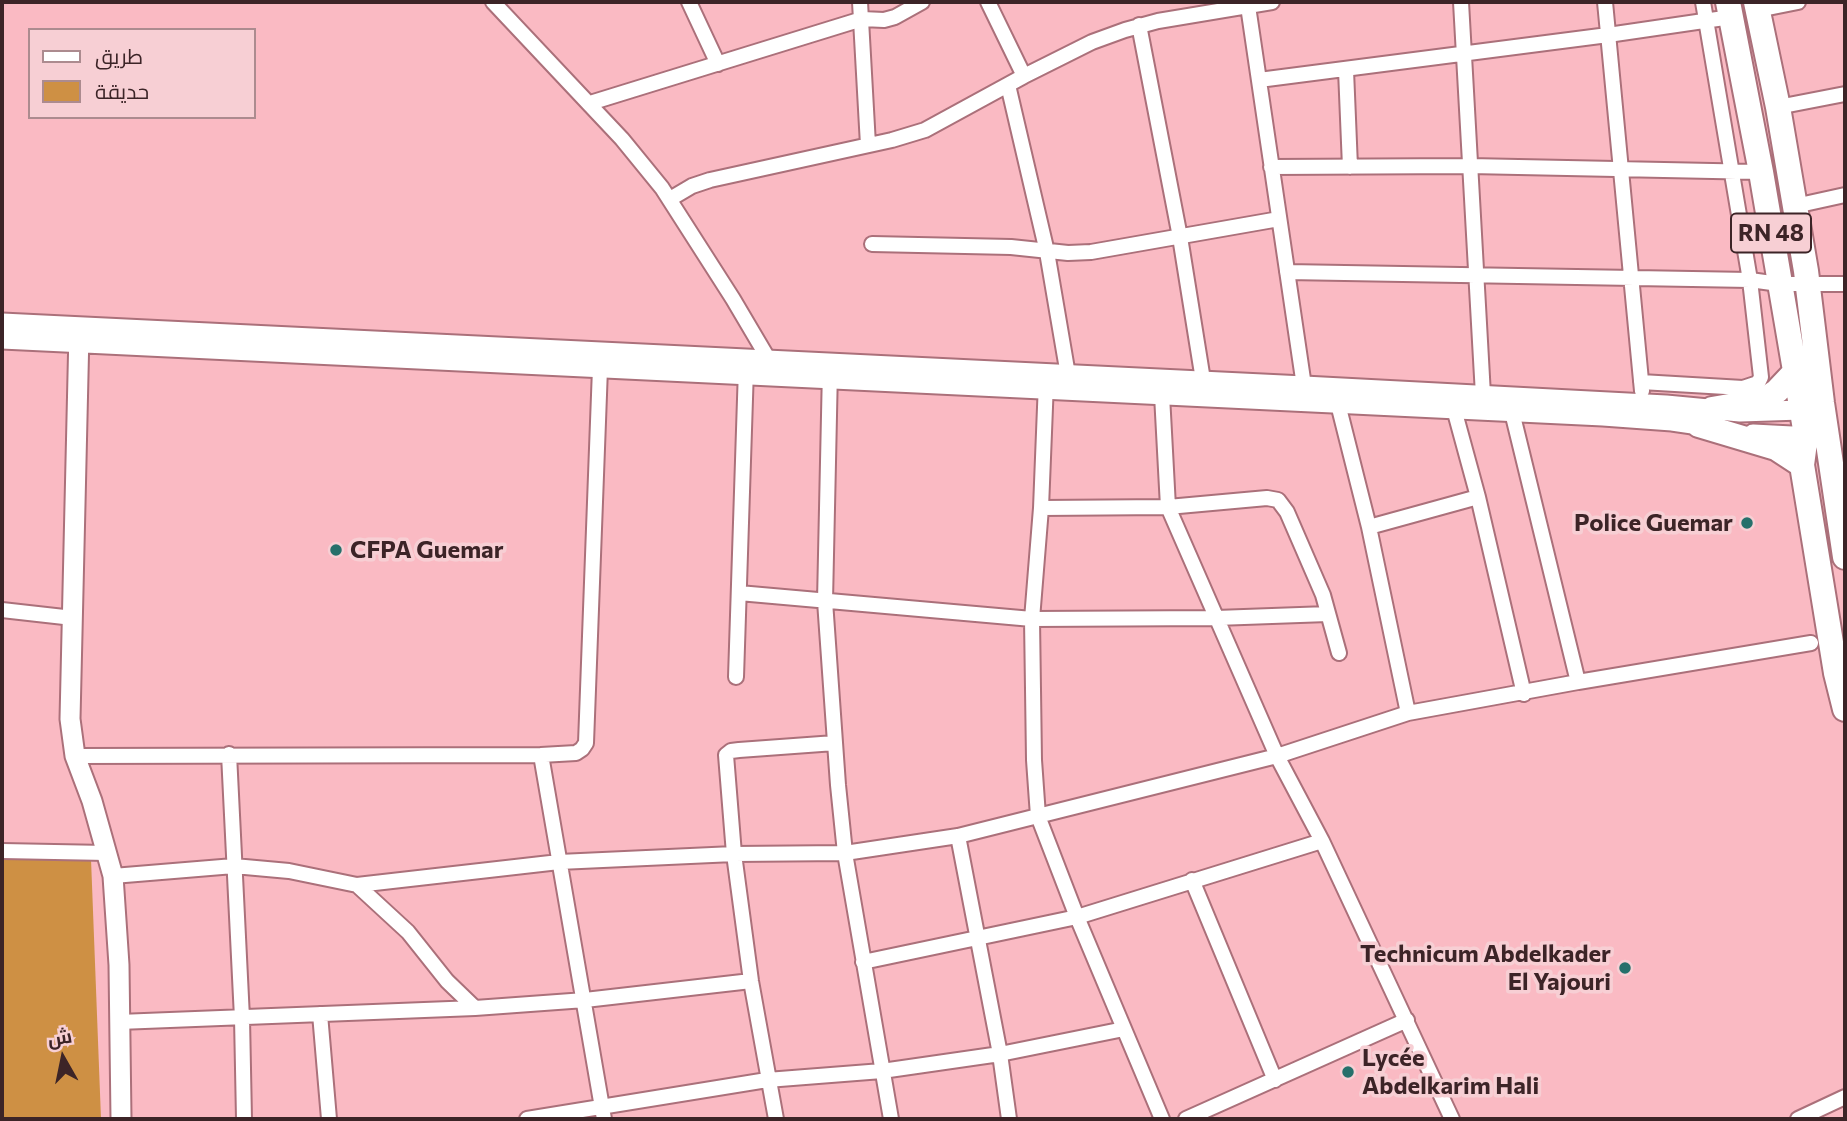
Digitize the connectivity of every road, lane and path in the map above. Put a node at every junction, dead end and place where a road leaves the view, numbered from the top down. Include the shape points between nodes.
1 (493, 2) edge
2 (689, 2) edge
3 (860, 2) edge
4 (922, 2) edge
5 (988, 2) edge
6 (1272, 2) edge
7 (1461, 2) edge
8 (1605, 2) edge
9 (1703, 2) edge
10 (1798, 2) edge
11 (1248, 6) junction
12 (1757, 6) edge
13 (1729, 9) edge
14 (862, 19) junction
15 (1706, 21) junction
16 (1139, 25) junction
17 (1608, 35) junction
18 (1464, 54) junction
19 (718, 64) junction
20 (1346, 70) junction
21 (1024, 76) junction
22 (1259, 80) junction
23 (1008, 85) junction
24 (1845, 94) edge
25 (590, 103) junction
26 (1777, 107) junction
27 (868, 145) junction
28 (1470, 166) junction
29 (1271, 167) junction
30 (1350, 167) junction
31 (1621, 169) junction
32 (1732, 172) junction
33 (1761, 172) junction
34 (1845, 195) edge
35 (670, 199) junction
36 (1796, 206) junction
37 (1279, 219) junction
38 (1180, 237) junction
39 (872, 244) dead end
40 (1047, 252) junction
41 (1287, 272) junction
42 (1477, 275) junction
43 (1632, 278) junction
44 (1750, 280) junction
45 (1808, 283) junction
46 (1779, 284) junction
47 (1845, 284) edge
48 (2, 323) edge
49 (79, 335) junction
50 (2, 339) edge
51 (769, 360) junction
52 (746, 367) junction
53 (600, 368) junction
54 (830, 371) junction
55 (1795, 372) junction
56 (1068, 375) junction
57 (1203, 380) junction
58 (1046, 382) junction
59 (1641, 382) junction
60 (1304, 386) junction
61 (1162, 395) junction
62 (1483, 395) junction
63 (1338, 404) junction
64 (1643, 404) junction
65 (1454, 409) junction
66 (1513, 412) junction
67 (1706, 417) junction
68 (1814, 419) junction
69 (1802, 465) junction
70 (1478, 497) junction
71 (1168, 507) junction
72 (1041, 508) junction
73 (1369, 527) junction
74 (1845, 557) edge
75 (739, 593) junction
76 (825, 601) junction
77 (2, 610) edge
78 (1328, 614) junction
79 (73, 618) junction
80 (1216, 618) junction
81 (1032, 619) junction
82 (1811, 643) dead end
83 (1339, 653) dead end
84 (1841, 672) edge
85 (736, 677) dead end
86 (1578, 682) junction
87 (1524, 694) junction
88 (1845, 709) edge
89 (1408, 713) junction
90 (835, 743) junction
91 (229, 754) junction
92 (541, 755) junction
93 (75, 756) junction
94 (1277, 756) junction
95 (1038, 817) junction
96 (958, 836) junction
97 (1321, 841) junction
98 (2, 851) edge
99 (107, 853) junction
100 (845, 853) junction
101 (734, 855) junction
102 (559, 862) junction
103 (234, 866) junction
104 (113, 876) junction
105 (1192, 880) junction
106 (357, 885) junction
107 (1077, 917) junction
108 (977, 937) junction
109 (863, 962) junction
110 (751, 981) junction
111 (585, 1000) junction
112 (475, 1008) junction
113 (320, 1014) junction
114 (242, 1018) junction
115 (1408, 1020) junction
116 (119, 1022) junction
117 (1124, 1029) junction
118 (1000, 1054) junction
119 (881, 1071) junction
120 (767, 1080) junction
121 (1275, 1080) junction
122 (1845, 1097) edge
123 (602, 1113) edge
124 (121, 1119) edge
125 (244, 1119) edge
126 (329, 1119) edge
127 (527, 1119) edge
128 (776, 1119) edge
129 (891, 1119) edge
130 (1009, 1119) edge
131 (1162, 1119) edge
132 (1186, 1119) edge
133 (1452, 1119) edge
134 (1798, 1119) edge

1 - 25 street
2 - 19 street
3 - 14 street
4 - 14 street via 895,18
5 - 21 street
6 - 11 street
7 - 18 street
8 - 17 street
9 - 15 street
10 - 12 street
11 - 16 street
11 - 22 street
12 - 26 highway, RN 48
13 - 15 street
13 - 33 highway, RN 48
14 - 19 street
14 - 27 street
15 - 17 street
15 - 32 street
16 - 21 street via 1092,42
16 - 38 street
17 - 18 street
17 - 31 street
18 - 20 street
18 - 28 street
19 - 25 street
20 - 22 street
20 - 30 street
21 - 23 street
22 - 29 street
23 - 27 street via 925,130
23 - 40 street
24 - 26 street
25 - 35 street
26 - 36 highway, RN 48
27 - 35 street via 710,180
28 - 30 street
28 - 31 street
28 - 42 street
29 - 30 street
29 - 37 street
31 - 32 street
31 - 43 street
32 - 33 street
32 - 44 street
33 - 46 highway, RN 48
34 - 36 street
35 - 51 street
36 - 45 highway, RN 48
37 - 38 street
37 - 41 street
38 - 40 street via 1091,252
38 - 57 street
39 - 40 street
40 - 56 street
41 - 42 street
41 - 60 street
42 - 43 street
42 - 62 street
43 - 44 street
43 - 59 street
44 - 46 street
44 - 59 street via 1762,370 1758,383 1743,388
45 - 46 street
45 - 47 street
45 - 68 highway, RN 48
46 - 55 highway, RN 48
48 - 49 street
49 - 50 street
49 - 52 street
49 - 53 street
49 - 79 street
51 - 52 street
51 - 54 street
52 - 53 street
52 - 54 street
52 - 75 street
53 - 92 street via 586,743 576,752
54 - 58 street
54 - 76 street
55 - 67 highway via 1764,400
55 - 68 highway, RN 48
56 - 57 street
56 - 58 street
57 - 60 street
58 - 61 street
58 - 72 street
59 - 64 street
60 - 62 street
61 - 63 street
61 - 71 street
62 - 64 street
63 - 65 street
63 - 73 street
64 - 67 street
65 - 66 street
65 - 70 street
66 - 67 street
66 - 86 street
67 - 68 street via 1740,412
67 - 69 highway via 1776,448
68 - 69 highway, RN 48
68 - 74 highway, RN 48
69 - 84 highway, RN 48
70 - 73 street
70 - 87 street
71 - 72 street
71 - 78 street via 1278,500
71 - 80 street
72 - 81 street
73 - 89 street
75 - 76 street
75 - 85 street
76 - 81 street
76 - 90 street
77 - 79 street
78 - 80 street
78 - 83 street
79 - 93 street via 70,719
80 - 81 street
80 - 94 street
81 - 95 street
82 - 86 street
84 - 88 highway, RN 48
86 - 87 street
87 - 89 street
89 - 94 street
90 - 100 street
90 - 101 street via 739,750 726,755
91 - 92 street
91 - 93 street
91 - 103 street
92 - 102 street
93 - 99 street
94 - 95 street
94 - 97 street
95 - 96 street
95 - 107 street
96 - 100 street
96 - 108 street
97 - 105 street
97 - 115 street
98 - 99 street
99 - 104 street
100 - 101 street
100 - 109 street
101 - 102 street
101 - 110 street
102 - 106 street
102 - 111 street
103 - 104 street
103 - 106 street
103 - 114 street
104 - 116 street
105 - 107 street
105 - 121 street
106 - 112 street via 408,932
107 - 108 street
107 - 117 street
108 - 109 street
108 - 118 street
109 - 119 street
110 - 111 street
110 - 120 street
111 - 112 street
111 - 123 street
112 - 113 street
113 - 114 street
113 - 126 street
114 - 116 street
114 - 125 street
115 - 121 street
115 - 133 street
116 - 124 street
117 - 118 street
117 - 131 street
118 - 119 street
118 - 130 street
119 - 120 street
119 - 129 street
120 - 123 street
120 - 128 street
121 - 132 street
122 - 134 street
123 - 127 street

